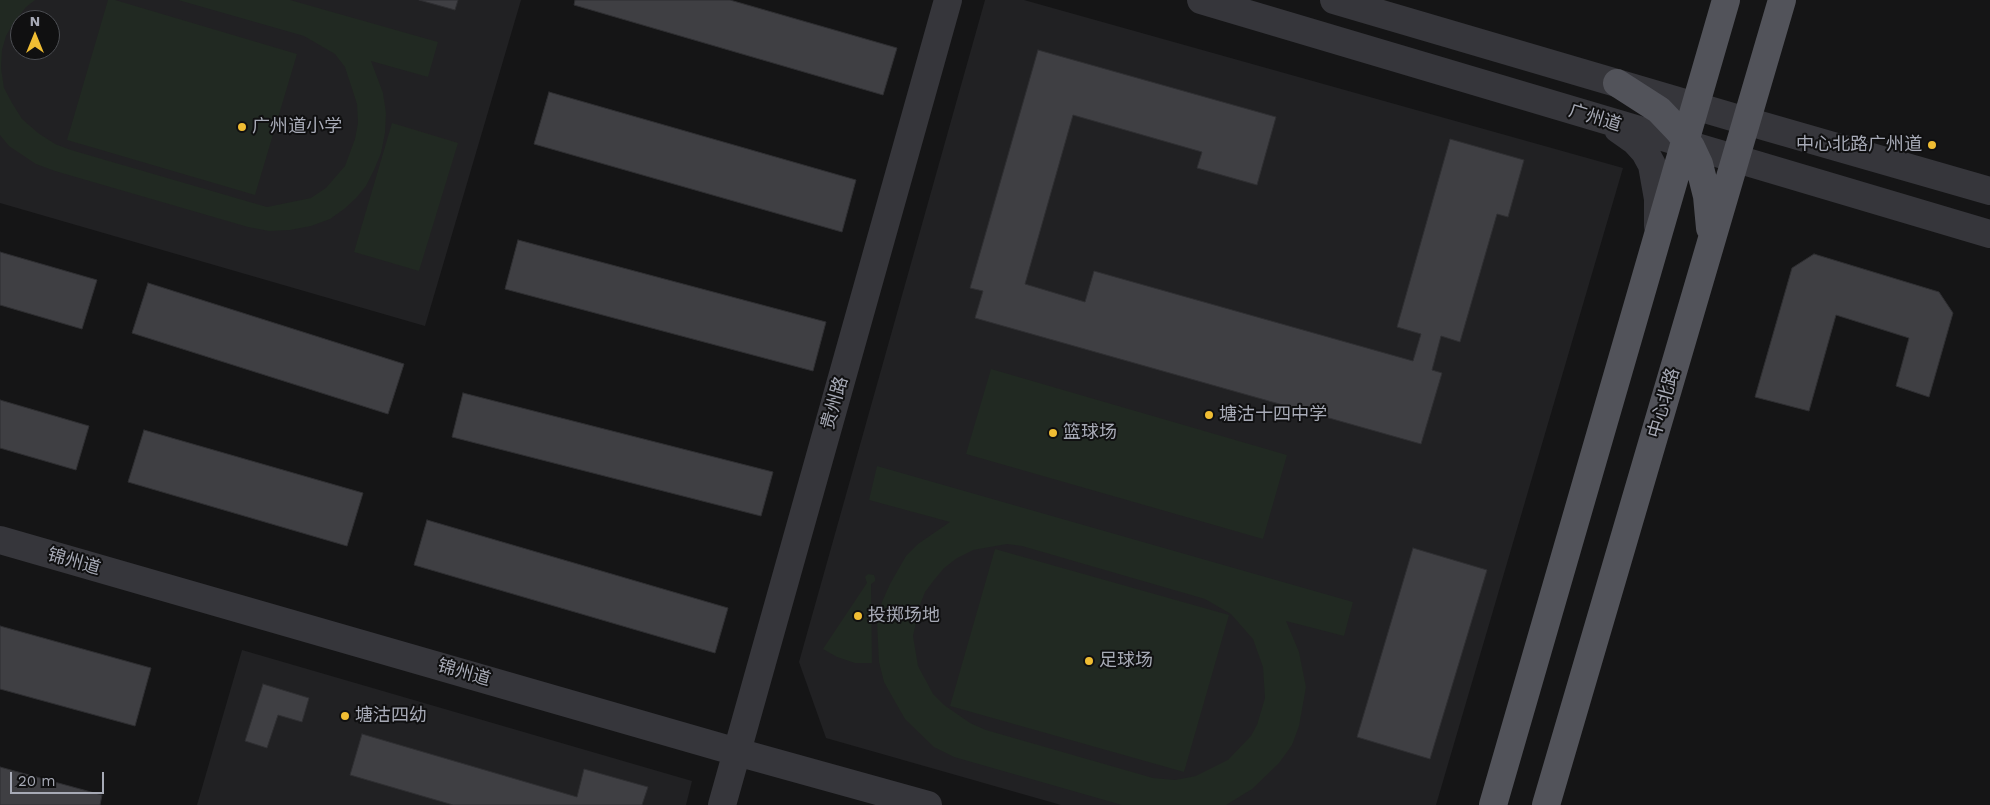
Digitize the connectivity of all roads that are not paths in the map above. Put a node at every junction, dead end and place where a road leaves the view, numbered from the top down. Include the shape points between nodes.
1 (948, 0) edge
2 (1200, 0) edge
3 (1334, 0) edge
4 (1726, 0) edge
5 (1782, 0) edge
6 (1617, 83) junction
7 (1695, 106) junction
8 (1746, 121) junction
9 (1606, 122) junction
10 (1687, 143) junction
11 (1735, 159) junction
12 (1990, 191) edge
13 (1990, 234) edge
14 (1657, 239) junction
15 (1708, 252) junction
16 (0, 540) edge
17 (737, 752) junction
18 (722, 805) edge
19 (928, 805) edge
20 (1493, 805) edge
21 (1546, 805) edge

1 - 17 street, 贵州路
2 - 9 street, 广州道
3 - 6 street
4 - 7 main road
5 - 8 main road, 中心北路
6 - 7 street
6 - 10 main road via 1660,110
7 - 8 street
7 - 10 main road
8 - 11 main road, 中心北路
8 - 12 street
9 - 10 street, 广州道
9 - 14 street via 1635,141 1652,165 1658,199
10 - 11 street, 广州道
10 - 14 main road
10 - 15 main road via 1699,164 1707,196
11 - 13 street, 广州道
11 - 15 main road, 中心北路
14 - 20 main road
15 - 21 main road, 中心北路
16 - 17 street, 锦州道
17 - 18 street, 贵州路
17 - 19 street, 锦州道

